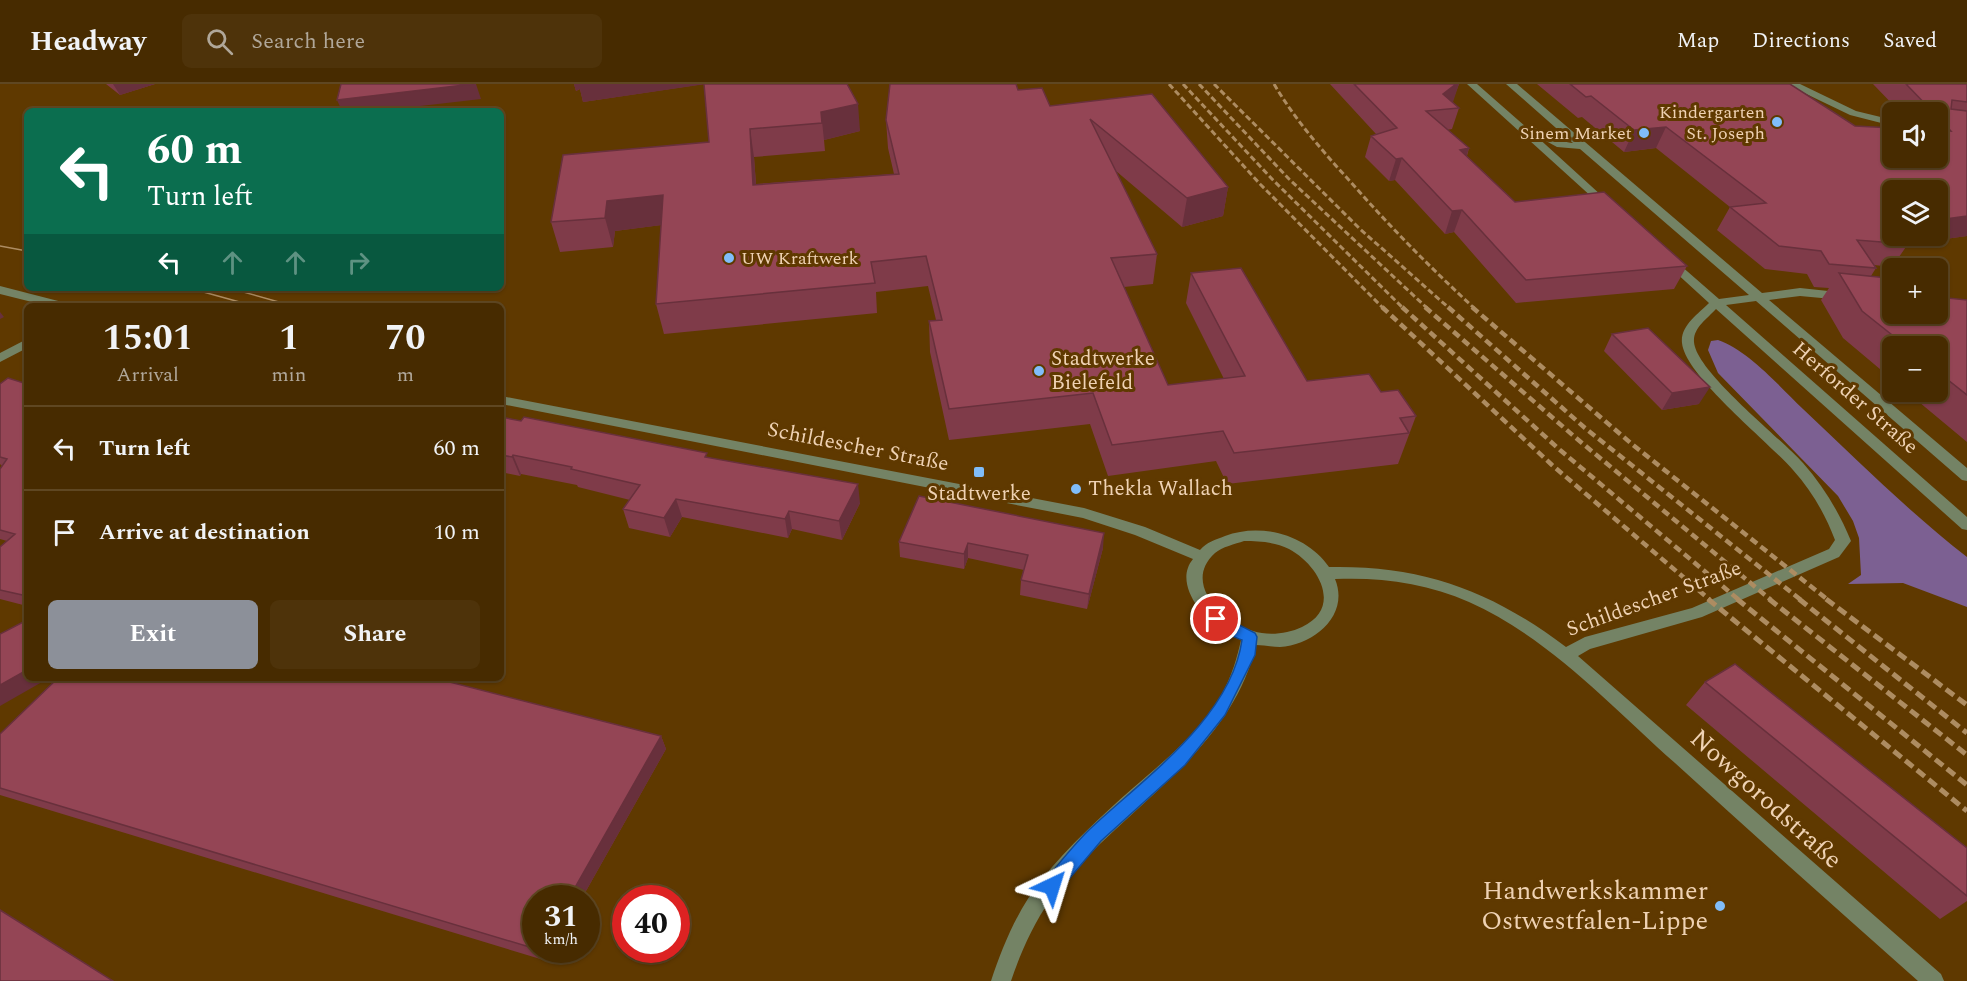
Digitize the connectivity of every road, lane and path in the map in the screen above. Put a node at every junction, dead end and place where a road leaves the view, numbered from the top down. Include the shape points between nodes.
1 (1472, 84) edge
2 (1511, 84) edge
3 (1744, 84) edge
4 (1882, 120) edge
5 (1520, 125) junction
6 (1584, 146) junction
7 (1621, 217) edge
8 (1655, 248) edge
9 (0, 290) edge
10 (1760, 296) junction
11 (1858, 297) edge
12 (50, 303) edge
13 (1715, 303) junction
14 (24, 346) edge
15 (0, 358) edge
16 (504, 401) edge
17 (1967, 476) edge
18 (1967, 525) edge
19 (1201, 556) junction
20 (1327, 573) junction
21 (1250, 637) junction
22 (1564, 656) junction
23 (1001, 981) edge
24 (1934, 981) edge

1 - 5 street
2 - 6 street, Herforder Straße
3 - 4 street via 1800,87 1853,113
5 - 6 street via 1561,145
5 - 7 street
6 - 10 street, Herforder Straße
8 - 13 street, Herforder Straße
9 - 12 street
10 - 11 street via 1800,292
10 - 13 street
10 - 17 street, Herforder Straße
13 - 18 street, Herforder Straße
13 - 22 street, Schildescher Straße via 1689,331 1692,357 1809,480 1837,521 1843,541 1834,553 1696,613 1585,644
14 - 15 street
16 - 19 street, Schildescher Straße via 1084,513
19 - 20 street via 1226,539 1261,536 1296,546
19 - 21 street via 1194,573 1195,592 1206,611 1225,626
20 - 21 street via 1332,588 1331,608 1320,624 1301,636 1277,640
20 - 22 street, Schildescher Straße via 1405,577 1462,592 1493,607
21 - 23 street via 1247,655 1220,711 1185,754 1095,835 1037,902
22 - 24 street, Nowgorodstraße

